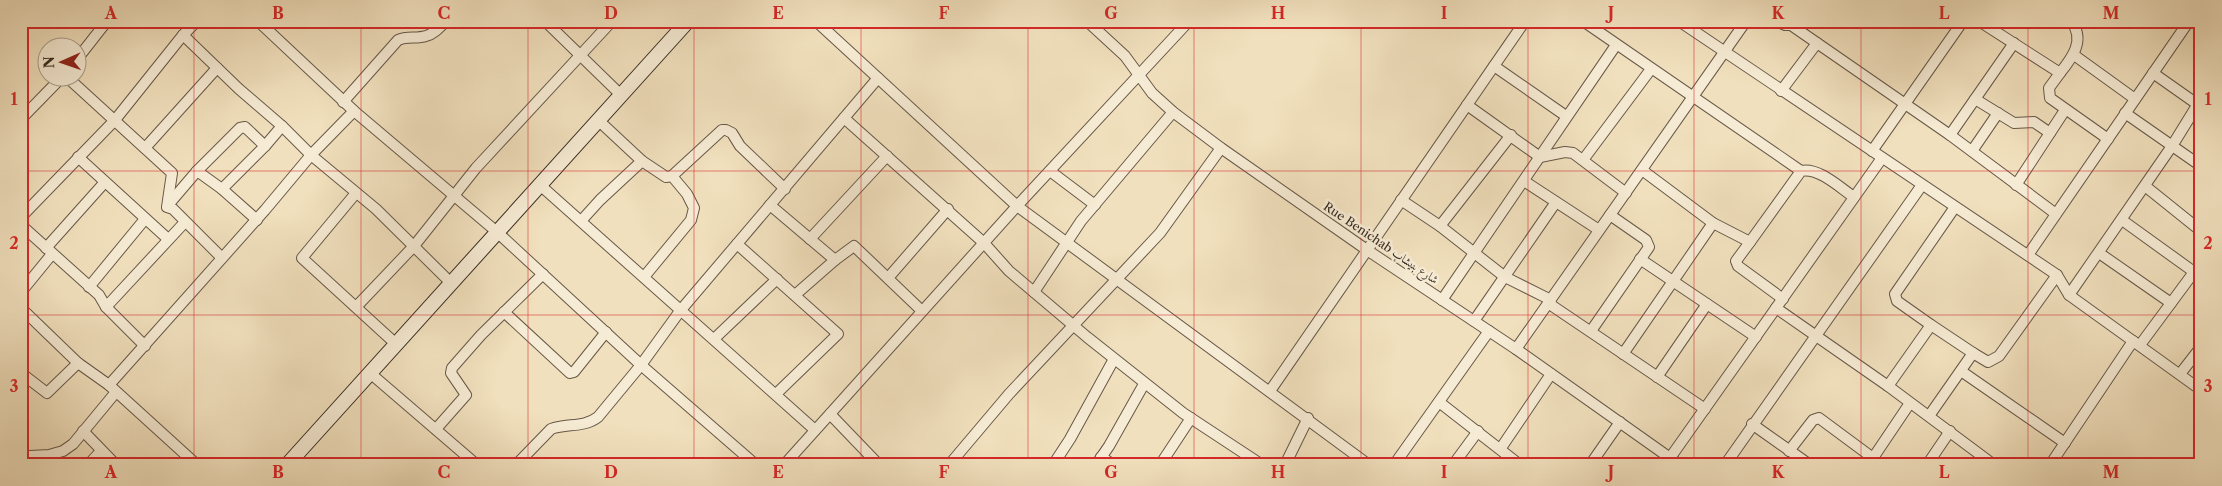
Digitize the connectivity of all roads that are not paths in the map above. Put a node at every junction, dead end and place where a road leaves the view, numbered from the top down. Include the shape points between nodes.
1 (107, 21) edge
2 (197, 21) edge
3 (258, 21) edge
4 (446, 21) edge
5 (544, 21) edge
6 (612, 21) edge
7 (688, 21) edge
8 (816, 21) edge
9 (1087, 21) edge
10 (1189, 21) edge
11 (1525, 21) edge
12 (1583, 21) edge
13 (1679, 21) edge
14 (1746, 21) edge
15 (1776, 21) edge
16 (1963, 21) edge
17 (1979, 21) edge
18 (2071, 21) edge
19 (2189, 21) edge
20 (182, 36) junction
21 (1817, 43) junction
22 (1616, 44) junction
23 (2014, 44) junction
24 (88, 45) edge
25 (1724, 53) junction
26 (580, 55) junction
27 (2074, 55) junction
28 (1494, 66) junction
29 (217, 68) junction
30 (1651, 70) junction
31 (2060, 73) junction
32 (2153, 73) junction
33 (1140, 75) junction
34 (878, 78) junction
35 (52, 88) edge
36 (79, 88) edge
37 (1781, 91) junction
38 (621, 95) junction
39 (1692, 97) junction
40 (1975, 99) junction
41 (2135, 99) junction
42 (2199, 101) edge
43 (343, 102) junction
44 (1905, 104) junction
45 (1467, 105) junction
46 (2064, 110) junction
47 (354, 111) junction
48 (1173, 112) junction
49 (2125, 113) junction
50 (1998, 114) junction
51 (1566, 116) junction
52 (844, 118) junction
53 (21, 119) edge
54 (116, 120) junction
55 (598, 120) junction
56 (282, 126) junction
57 (2050, 133) junction
58 (1511, 135) junction
59 (1950, 135) junction
60 (2108, 139) junction
61 (265, 146) junction
62 (2172, 146) junction
63 (146, 148) junction
64 (1221, 148) junction
65 (1872, 151) junction
66 (1972, 151) junction
67 (311, 155) junction
68 (887, 156) junction
69 (78, 157) junction
70 (1540, 157) junction
71 (1882, 158) junction
72 (1583, 160) junction
73 (642, 161) junction
74 (2201, 166) edge
75 (1642, 170) junction
76 (197, 171) junction
77 (1050, 171) junction
78 (1801, 171) junction
79 (672, 176) junction
80 (1524, 181) junction
81 (105, 182) junction
82 (2016, 184) junction
83 (540, 185) junction
84 (1922, 185) junction
85 (2145, 186) junction
86 (222, 189) junction
87 (786, 189) junction
88 (356, 192) junction
89 (1626, 193) junction
90 (453, 197) junction
91 (1854, 198) junction
92 (1401, 200) junction
93 (1556, 202) junction
94 (770, 205) junction
95 (1095, 205) junction
96 (1017, 206) junction
97 (1955, 206) junction
98 (167, 207) junction
99 (948, 209) junction
100 (2056, 214) junction
101 (1610, 215) junction
102 (21, 217) edge
103 (145, 218) junction
104 (257, 220) junction
105 (2122, 220) junction
106 (581, 221) junction
107 (185, 222) junction
108 (1713, 223) junction
109 (21, 224) edge
110 (1440, 226) junction
111 (1599, 230) junction
112 (2201, 231) edge
113 (497, 232) junction
114 (168, 239) junction
115 (810, 239) junction
116 (984, 242) junction
117 (1068, 242) junction
118 (1750, 242) junction
119 (737, 244) junction
120 (414, 246) junction
121 (1367, 250) junction
122 (49, 251) junction
123 (1474, 253) junction
124 (2099, 253) junction
125 (2028, 255) junction
126 (222, 258) junction
127 (1640, 259) junction
128 (835, 260) junction
129 (543, 274) junction
130 (2057, 275) junction
131 (2197, 275) edge
132 (644, 277) junction
133 (1506, 277) junction
134 (888, 278) junction
135 (1118, 278) junction
136 (777, 279) junction
137 (1673, 282) junction
138 (451, 283) junction
139 (89, 287) junction
140 (21, 292) edge
141 (1034, 292) junction
142 (795, 295) junction
143 (2069, 295) junction
144 (1783, 299) junction
145 (1442, 300) junction
146 (1550, 301) junction
147 (2171, 303) junction
148 (1707, 304) junction
149 (106, 307) junction
150 (356, 307) junction
151 (21, 308) edge
152 (1776, 308) junction
153 (680, 310) junction
154 (922, 311) junction
155 (504, 312) junction
156 (1474, 321) junction
157 (1073, 325) junction
158 (1931, 325) junction
159 (1490, 331) junction
160 (1590, 331) junction
161 (606, 332) junction
162 (1815, 336) junction
163 (1756, 337) junction
164 (714, 340) junction
165 (2136, 343) junction
166 (396, 344) junction
167 (145, 346) junction
168 (2201, 347) edge
169 (1516, 349) junction
170 (1973, 353) junction
171 (1623, 354) junction
172 (1114, 359) junction
173 (78, 363) junction
174 (641, 365) junction
175 (1961, 371) junction
176 (21, 373) edge
177 (370, 373) junction
178 (1551, 374) junction
179 (2180, 374) junction
180 (1657, 376) junction
181 (1144, 384) junction
182 (1888, 386) junction
183 (112, 388) junction
184 (2201, 390) edge
185 (1270, 391) junction
186 (776, 394) junction
187 (1439, 402) junction
188 (1910, 403) junction
189 (1705, 409) junction
190 (830, 414) junction
191 (1929, 416) junction
192 (1192, 418) junction
193 (1308, 418) junction
194 (1620, 422) junction
195 (1752, 424) junction
196 (436, 429) junction
197 (815, 430) junction
198 (83, 431) junction
199 (1478, 431) junction
200 (1950, 431) junction
201 (2065, 443) junction
202 (1501, 448) junction
203 (1789, 451) junction
204 (101, 452) junction
205 (1098, 461) edge
206 (1668, 461) edge
207 (1871, 461) edge
208 (21, 463) edge
209 (88, 465) edge
210 (116, 465) edge
211 (197, 465) edge
212 (287, 465) edge
213 (476, 465) edge
214 (516, 465) edge
215 (756, 465) edge
216 (784, 465) edge
217 (879, 465) edge
218 (949, 465) edge
219 (1053, 465) edge
220 (1114, 465) edge
221 (1160, 465) edge
222 (1262, 465) edge
223 (1285, 465) edge
224 (1369, 465) edge
225 (1394, 465) edge
226 (1453, 465) edge
227 (1520, 465) edge
228 (1590, 465) edge
229 (1680, 465) edge
230 (1725, 465) edge
231 (1810, 465) edge
232 (1927, 465) edge
233 (1994, 465) edge
234 (2050, 465) edge

1 - 24 street
2 - 20 street
3 - 43 street
4 - 43 street via 433,34 398,40
5 - 26 street
6 - 26 street
7 - 38 street
8 - 34 street
9 - 33 street, Rue Benichab شارع بنيشاب via 1125,56
10 - 33 street
11 - 28 street
12 - 22 street
13 - 25 street
14 - 25 street
15 - 21 street via 1791,24
16 - 44 street
17 - 23 street
18 - 27 street via 2077,38
19 - 32 street
20 - 29 street
20 - 54 street
21 - 37 street
21 - 44 street
22 - 30 street
22 - 51 street
23 - 31 street
23 - 40 street
25 - 37 street
25 - 39 street
26 - 38 street
26 - 90 street
27 - 31 street
27 - 41 street
28 - 45 street
28 - 51 street
29 - 56 street
29 - 63 street
30 - 39 street
30 - 72 street
31 - 46 street via 2048,93
32 - 41 street
32 - 42 street
33 - 48 street, Rue Benichab شارع بنيشاب via 1152,93
33 - 77 street
34 - 52 street
34 - 96 street
35 - 53 street
36 - 54 street
37 - 65 street
38 - 55 street
39 - 75 street
39 - 78 street
40 - 50 street
40 - 59 street
41 - 49 street
42 - 62 street
43 - 47 street
44 - 59 street
44 - 65 street
45 - 58 street
45 - 92 street
46 - 57 street
46 - 60 street
47 - 67 street
47 - 90 street
48 - 64 street, Rue Benichab شارع بنيشاب
48 - 95 street
49 - 60 street
49 - 62 street
50 - 57 street via 2014,123 2034,122
50 - 66 street
51 - 70 street
52 - 68 street
52 - 87 street
54 - 63 street
54 - 69 street
55 - 73 street
55 - 83 street
56 - 61 street
56 - 67 street
57 - 82 street
58 - 70 street
58 - 110 street
59 - 66 street
60 - 100 street
61 - 76 street via 242,126
61 - 86 street
62 - 74 street
62 - 85 street
63 - 98 street via 172,173
64 - 121 street, Rue Benichab شارع بنيشاب
64 - 135 street via 1160,233
65 - 71 street
66 - 82 street
67 - 88 street
67 - 104 street
68 - 99 street
68 - 115 street
69 - 81 street
69 - 102 street
70 - 72 street via 1568,152
70 - 80 street
71 - 84 street
71 - 91 street
72 - 89 street
73 - 79 street via 662,176
73 - 106 street
75 - 89 street
75 - 108 street
76 - 86 street
76 - 98 street
77 - 95 street
77 - 96 street
78 - 91 street via 1815,172
78 - 118 street
79 - 87 street via 722,130 726,130
79 - 132 street via 694,208 691,220
80 - 93 street
80 - 123 street
81 - 103 street
81 - 122 street
82 - 100 street
83 - 106 street
83 - 113 street
84 - 97 street
84 - 162 street
85 - 105 street
85 - 112 street
86 - 104 street
87 - 94 street
88 - 120 street
88 - 150 street via 302,258
89 - 101 street
90 - 113 street
90 - 120 street
91 - 144 street
92 - 110 street
92 - 121 street
93 - 111 street
93 - 133 street
94 - 115 street
94 - 119 street
95 - 117 street
96 - 116 street
96 - 117 street
97 - 125 street
97 - 158 street via 1895,294 1897,301
98 - 107 street
99 - 116 street
99 - 134 street
100 - 125 street
101 - 111 street
101 - 127 street via 1648,242 1649,247
103 - 114 street
103 - 139 street
104 - 126 street
105 - 124 street
105 - 131 street
106 - 132 street
107 - 114 street
107 - 126 street
108 - 118 street
108 - 137 street
109 - 122 street
110 - 123 street
111 - 146 street
113 - 129 street
113 - 138 street
114 - 149 street
115 - 128 street
116 - 141 street via 1009,271
116 - 154 street
117 - 135 street
117 - 141 street
118 - 144 street via 1737,264
119 - 136 street
119 - 153 street
120 - 138 street
120 - 150 street
121 - 145 street, Rue Benichab شارع بنيشاب
121 - 185 street
122 - 139 street
122 - 140 street
123 - 133 street
123 - 145 street
124 - 143 street
124 - 147 street
125 - 130 street
126 - 167 street
127 - 137 street
127 - 160 street
128 - 134 street via 854,246
128 - 142 street
129 - 155 street
129 - 161 street
130 - 143 street
130 - 170 street via 1996,360 1988,362
131 - 147 street
132 - 153 street
133 - 146 street
133 - 156 street
134 - 154 street
135 - 157 street
135 - 185 street
136 - 142 street
136 - 164 street
137 - 148 street
137 - 171 street
138 - 166 street
139 - 149 street
141 - 157 street
142 - 186 street via 838,334
143 - 165 street
144 - 152 street
145 - 156 street, Rue Benichab شارع بنيشاب
146 - 160 street
146 - 169 street
147 - 165 street
148 - 163 street
148 - 180 street
149 - 167 street
150 - 166 street
151 - 173 street
152 - 162 street
152 - 163 street
153 - 164 street
153 - 174 street
154 - 190 street
155 - 161 street via 570,373
155 - 196 street via 452,368 451,373 466,395
156 - 159 street, Rue Benichab شارع بنيشاب
157 - 172 street
157 - 218 street
158 - 170 street
158 - 182 street
159 - 169 street, Rue Benichab شارع بنيشاب
159 - 187 street
160 - 171 street
161 - 174 street
162 - 182 street
162 - 195 street
163 - 189 street
164 - 186 street
165 - 179 street
165 - 201 street
166 - 177 street
167 - 183 street
168 - 179 street
169 - 178 street, Rue Benichab شارع بنيشاب
170 - 175 street
171 - 180 street
172 - 181 street
172 - 219 street
173 - 176 street via 47,393
173 - 183 street
174 - 214 street via 592,422 551,429
174 - 215 street
175 - 191 street
175 - 201 street
177 - 196 street
177 - 212 street
178 - 194 street, Rue Benichab شارع بنيشاب
178 - 202 street
179 - 184 street
180 - 189 street
181 - 192 street
181 - 205 street
182 - 188 street
183 - 198 street
183 - 211 street
185 - 193 street
186 - 197 street
187 - 199 street
187 - 225 street
188 - 191 street
188 - 207 street
189 - 206 street
190 - 197 street
190 - 217 street
191 - 200 street
192 - 221 street
192 - 222 street
193 - 223 street
193 - 224 street
194 - 206 street, Rue Benichab شارع بنيشاب
194 - 228 street
195 - 203 street
195 - 230 street
196 - 213 street
197 - 216 street
198 - 204 street
198 - 208 street via 63,451 30,456
199 - 202 street
199 - 226 street
200 - 232 street
200 - 233 street
201 - 234 street
202 - 227 street
203 - 207 street via 1813,420 1821,418
203 - 231 street
204 - 209 street
204 - 210 street
205 - 220 street
206 - 229 street, Rue Benichab شارع بنيشاب

